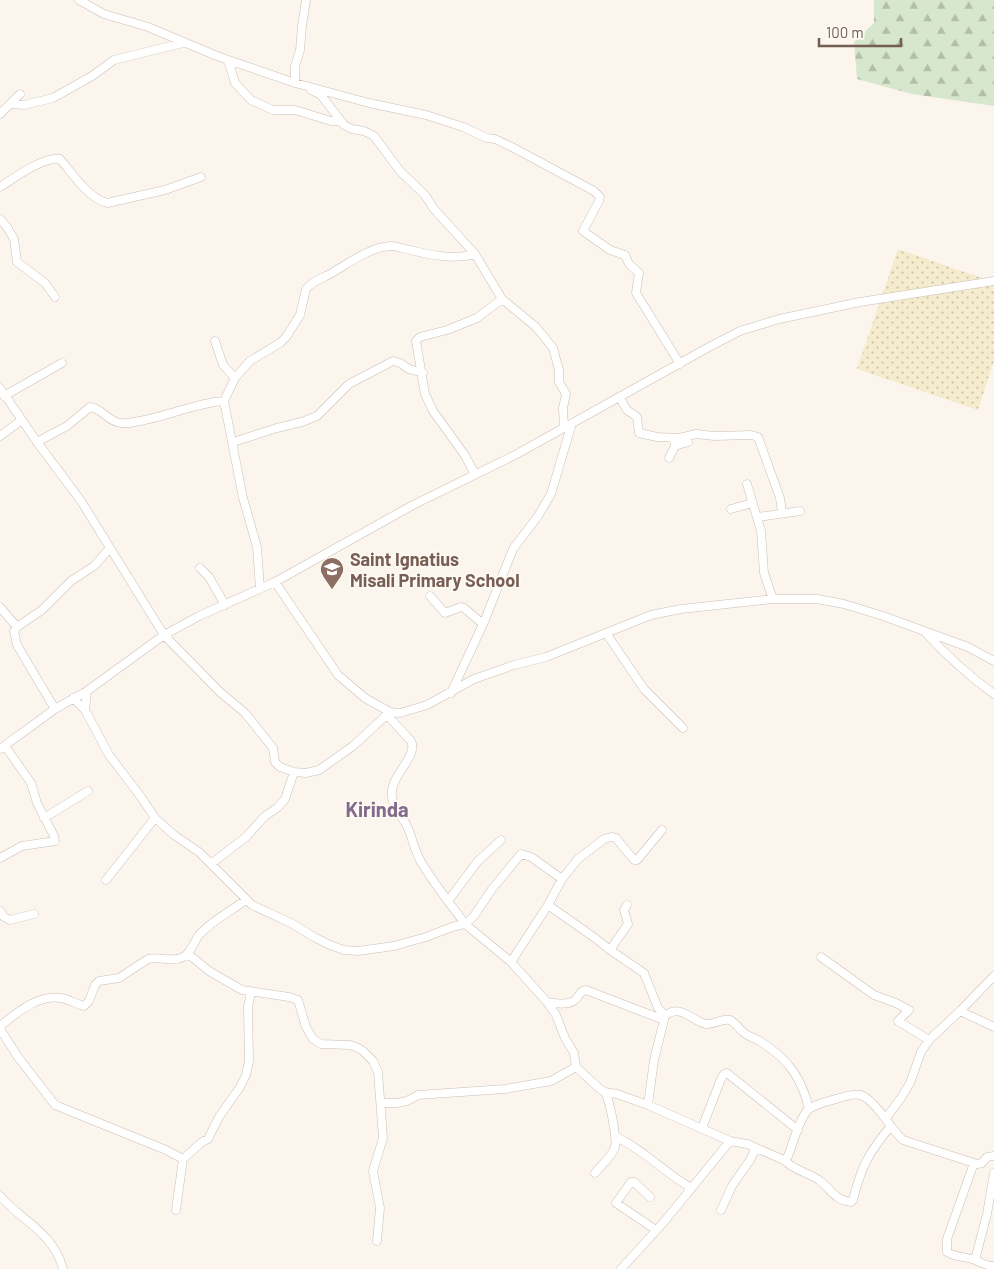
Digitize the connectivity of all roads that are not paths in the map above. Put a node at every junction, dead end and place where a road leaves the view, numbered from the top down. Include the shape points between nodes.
1 (79, 0) edge
2 (306, 0) edge
3 (183, 43) junction
4 (228, 60) junction
5 (299, 84) junction
6 (20, 94) dead end
7 (11, 104) junction
8 (0, 114) edge
9 (341, 121) junction
10 (201, 177) dead end
11 (0, 187) edge
12 (0, 219) edge
13 (474, 254) junction
14 (994, 281) edge
15 (55, 297) dead end
16 (502, 299) junction
17 (215, 341) dead end
18 (62, 363) dead end
19 (680, 364) junction
20 (423, 372) junction
21 (235, 378) junction
22 (0, 388) edge
23 (4, 396) junction
24 (620, 398) junction
25 (224, 401) junction
26 (22, 420) junction
27 (572, 423) junction
28 (564, 428) junction
29 (0, 436) edge
30 (37, 442) junction
31 (233, 442) junction
32 (674, 442) junction
33 (688, 442) dead end
34 (669, 458) dead end
35 (475, 474) junction
36 (748, 484) dead end
37 (752, 502) junction
38 (731, 509) dead end
39 (800, 511) dead end
40 (782, 512) junction
41 (758, 517) junction
42 (110, 548) junction
43 (200, 568) dead end
44 (275, 582) junction
45 (260, 589) junction
46 (430, 596) dead end
47 (774, 599) junction
48 (225, 605) junction
49 (0, 607) edge
50 (483, 624) junction
51 (17, 626) junction
52 (924, 631) junction
53 (606, 634) junction
54 (164, 635) junction
55 (994, 661) edge
56 (87, 691) junction
57 (451, 693) junction
58 (994, 694) edge
59 (73, 698) junction
60 (55, 709) junction
61 (85, 710) junction
62 (389, 713) junction
63 (683, 728) dead end
64 (2, 747) edge
65 (294, 772) junction
66 (88, 791) dead end
67 (44, 818) junction
68 (155, 818) junction
69 (662, 830) dead end
70 (501, 840) dead end
71 (0, 858) edge
72 (212, 864) junction
73 (562, 879) junction
74 (106, 880) dead end
75 (246, 900) junction
76 (448, 902) junction
77 (548, 905) junction
78 (627, 905) dead end
79 (0, 911) edge
80 (34, 914) dead end
81 (465, 924) junction
82 (610, 950) junction
83 (190, 954) junction
84 (822, 957) dead end
85 (511, 962) junction
86 (994, 976) edge
87 (251, 992) junction
88 (547, 1002) junction
89 (960, 1011) junction
90 (665, 1018) junction
91 (994, 1027) edge
92 (0, 1028) edge
93 (929, 1040) junction
94 (576, 1068) junction
95 (605, 1092) junction
96 (381, 1103) junction
97 (648, 1105) junction
98 (809, 1109) junction
99 (886, 1118) junction
100 (890, 1126) junction
101 (702, 1128) junction
102 (798, 1130) junction
103 (616, 1137) junction
104 (730, 1141) junction
105 (756, 1148) junction
106 (994, 1156) edge
107 (183, 1159) junction
108 (784, 1160) junction
109 (974, 1162) junction
110 (595, 1173) dead end
111 (994, 1173) edge
112 (692, 1188) junction
113 (0, 1196) edge
114 (650, 1197) dead end
115 (176, 1210) dead end
116 (721, 1210) dead end
117 (656, 1230) junction
118 (377, 1241) dead end
119 (975, 1260) junction
120 (994, 1266) edge
121 (63, 1269) edge
122 (621, 1269) edge

1 - 3 street via 104,14 148,27
2 - 5 street via 295,66
3 - 4 street
3 - 7 street via 114,60 52,98 24,106
4 - 5 street
4 - 9 street via 235,83 251,100 273,110 295,110
5 - 9 street via 320,95
5 - 19 street via 426,116 496,139 600,196 583,231 610,250 625,255 639,273 636,293
6 - 7 street
7 - 8 street
9 - 13 street via 352,129 374,136 400,171 425,195
10 - 11 street via 165,190 107,203 88,192 56,158
12 - 15 street via 12,233 17,262 45,283
13 - 16 street
13 - 21 street via 445,256 389,246 355,258 308,286 300,315 286,337 250,361
14 - 19 street via 860,302 779,319 740,331
16 - 20 street via 477,318 418,337 418,357
16 - 28 street via 536,327 553,348 559,382 566,394
17 - 21 street via 223,365
18 - 23 street
19 - 24 street
20 - 31 street via 393,361 350,384 317,416
20 - 35 street via 425,394 433,411
21 - 25 street
22 - 23 street
23 - 26 street
24 - 27 street
24 - 32 street via 627,410 637,417 639,432
25 - 30 street via 122,423 90,407 67,426
25 - 31 street
26 - 29 street
26 - 30 street
27 - 28 street
27 - 50 street via 551,494 512,549
28 - 35 street
30 - 42 street
31 - 45 street via 257,546
32 - 33 street
32 - 34 street
32 - 40 street via 696,434 758,437
35 - 44 street
36 - 37 street
37 - 38 street
37 - 41 street
39 - 40 street
40 - 41 street
41 - 47 street via 764,573
42 - 51 street via 94,566 71,582 42,610
42 - 54 street
43 - 48 street
44 - 45 street
44 - 62 street via 338,675
45 - 48 street
46 - 50 street via 445,613 464,608
47 - 52 street via 829,600
47 - 53 street via 650,615
48 - 54 street
49 - 51 street
50 - 57 street
51 - 60 street via 14,634 18,645
52 - 55 street via 968,647
52 - 58 street
53 - 57 street via 474,679
53 - 63 street via 644,689
54 - 56 street
54 - 65 street via 245,713 273,748 275,762
56 - 59 street
56 - 61 street
57 - 62 street via 427,705
59 - 60 street
59 - 61 street
60 - 64 street
61 - 68 street via 109,754
62 - 65 street via 330,764 312,772
62 - 76 street via 413,747 394,782 392,798 420,860
64 - 67 street via 31,783
65 - 72 street via 285,799 278,808
66 - 67 street
67 - 71 street via 54,836 53,842 22,846
68 - 72 street
68 - 74 street
69 - 73 street via 636,861 616,838 604,839 578,859
70 - 76 street via 478,861
72 - 75 street
73 - 77 street
73 - 81 street via 531,857 521,854
75 - 81 street via 344,950 380,949
75 - 83 street via 212,923 201,934
76 - 81 street
77 - 82 street
77 - 85 street
78 - 82 street via 624,910 628,924
79 - 80 street via 10,920
81 - 85 street
82 - 90 street via 644,973
83 - 87 street via 209,971
83 - 92 street via 176,959 148,959 119,978 99,981 84,1006 59,998 47,999 33,1004
84 - 93 street via 874,995 909,1010 898,1021
85 - 88 street
86 - 89 street
87 - 96 street via 298,1000 313,1039 321,1044 350,1045 363,1051 378,1072
87 - 107 street via 246,1075 208,1139
88 - 90 street via 570,1003 586,990
88 - 94 street via 574,1053
89 - 91 street
89 - 93 street
90 - 97 street via 654,1060
90 - 98 street via 670,1012 680,1011 705,1024 726,1019 733,1022 783,1059 797,1074
92 - 107 street via 55,1105
93 - 99 street via 910,1083
94 - 95 street
94 - 96 street via 551,1081 505,1089 418,1095 407,1101
95 - 97 street
95 - 103 street
96 - 118 street via 383,1143 374,1171 380,1208
97 - 101 street
98 - 99 street via 858,1094 867,1098
98 - 102 street
99 - 100 street
100 - 108 street via 868,1155 851,1202 834,1196 820,1181
100 - 109 street via 904,1140
101 - 102 street via 721,1079 727,1073
101 - 104 street
102 - 108 street
103 - 110 street via 612,1153
103 - 112 street via 641,1150
104 - 105 street
104 - 112 street
105 - 108 street
105 - 116 street
106 - 109 street via 987,1157 981,1164
107 - 115 street
109 - 119 street via 946,1243 952,1256
111 - 119 street
112 - 117 street
113 - 121 street via 46,1238
114 - 117 street via 631,1182 616,1203
117 - 122 street
119 - 120 street

